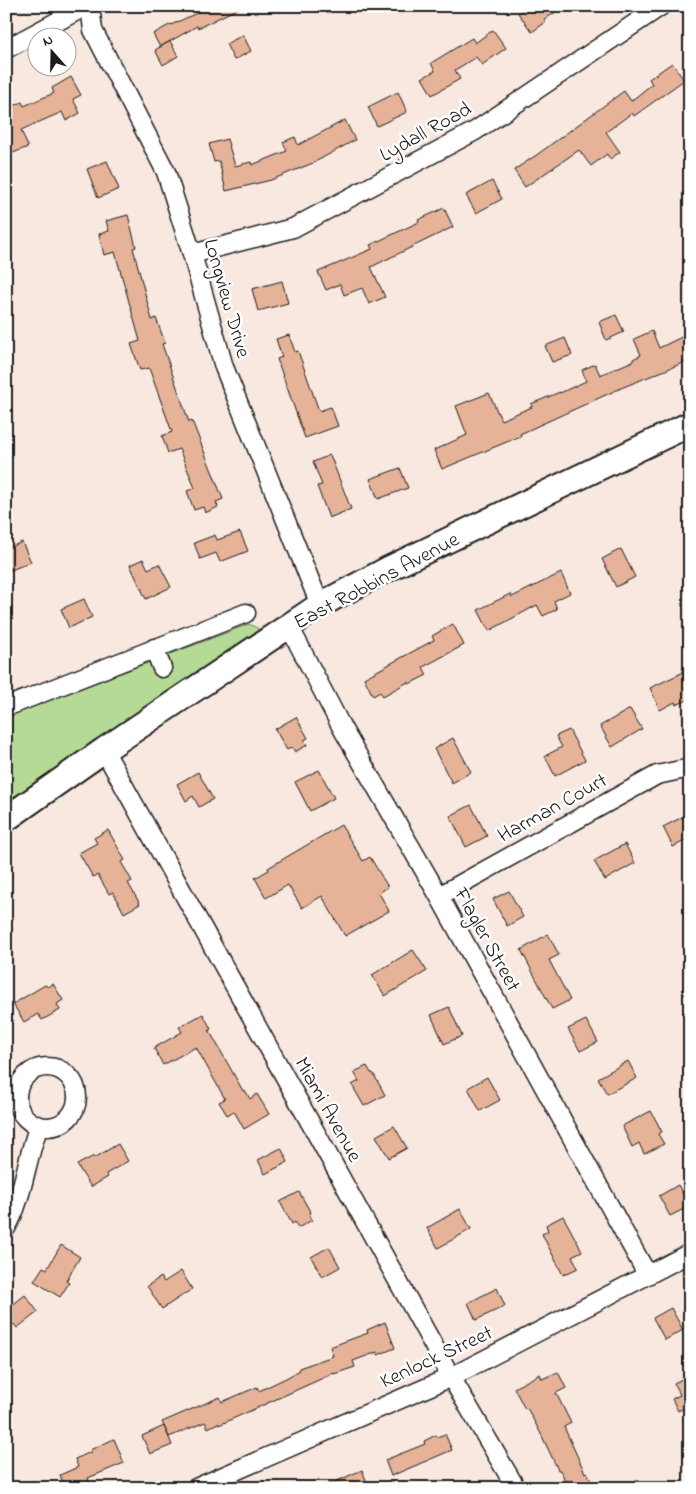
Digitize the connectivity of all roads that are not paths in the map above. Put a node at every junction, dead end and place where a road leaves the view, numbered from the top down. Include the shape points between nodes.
1 (88, 6) edge
2 (661, 6) edge
3 (6, 49) edge
4 (192, 254) junction
5 (690, 424) edge
6 (320, 605) junction
7 (246, 613) dead end
8 (289, 626) junction
9 (154, 648) junction
10 (162, 668) dead end
11 (6, 707) edge
12 (104, 750) junction
13 (690, 768) edge
14 (6, 819) edge
15 (439, 896) junction
16 (38, 1126) dead end
17 (6, 1228) edge
18 (690, 1253) edge
19 (647, 1274) junction
20 (451, 1377) junction
21 (196, 1488) edge
22 (516, 1488) edge

1 - 3 street
1 - 4 street, Longview Drive via 93,30 166,172
2 - 4 street, Lydall Road via 475,132 294,228
4 - 6 street, Longview Drive via 224,367
5 - 6 main road, East Robbins Avenue
6 - 8 main road, East Robbins Avenue
7 - 9 street
8 - 12 main road, East Robbins Avenue
8 - 15 street, Flagler Street via 342,728
9 - 10 street
9 - 11 street
12 - 14 main road, East Robbins Avenue
12 - 20 street, Miami Avenue
13 - 15 street, Harman Court via 657,775
15 - 19 street, Flagler Street
16 - 17 street via 20,1194
18 - 19 street, Kenlock Street
19 - 20 street, Kenlock Street
20 - 21 street, Kenlock Street
20 - 22 street, Miami Avenue

